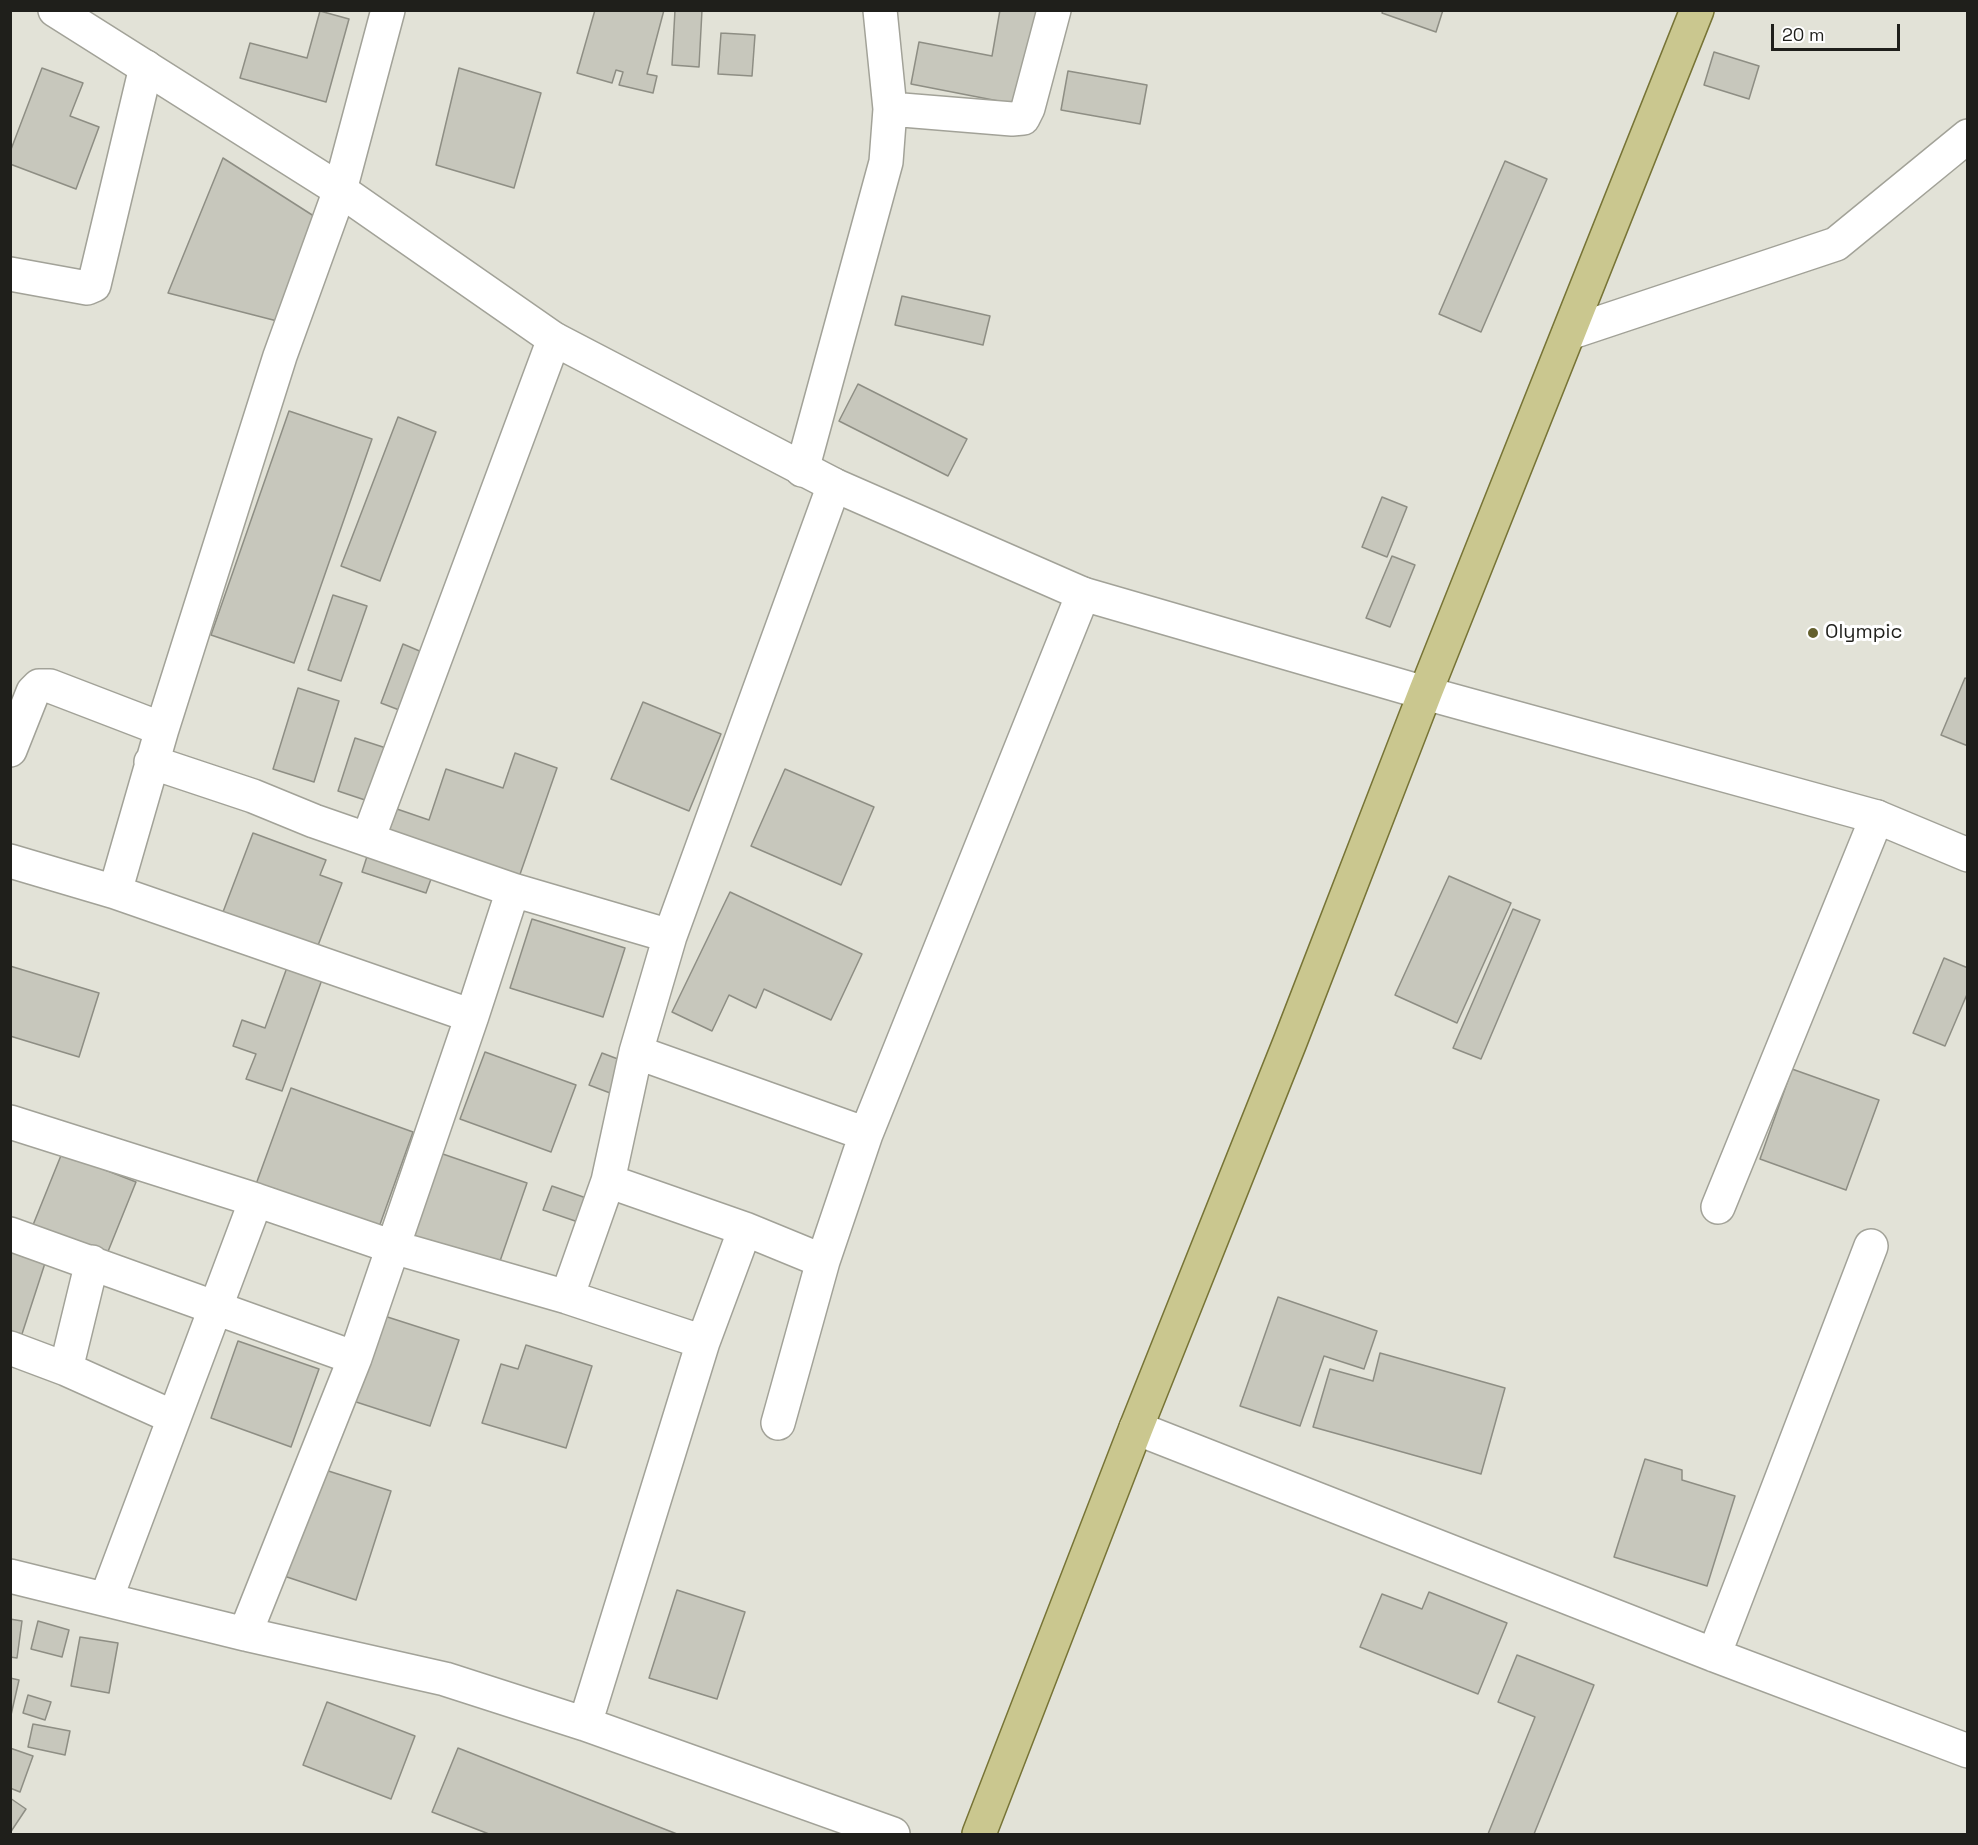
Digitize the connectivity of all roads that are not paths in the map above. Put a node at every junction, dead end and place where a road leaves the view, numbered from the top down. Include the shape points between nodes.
1 (55, 10) edge
2 (388, 10) edge
3 (880, 10) edge
4 (1054, 10) edge
5 (1697, 10) edge
6 (146, 67) junction
7 (890, 109) junction
8 (1968, 136) edge
9 (340, 190) junction
10 (10, 274) edge
11 (1569, 333) junction
12 (554, 339) junction
13 (802, 470) junction
14 (834, 485) junction
15 (1083, 594) junction
16 (1425, 693) junction
17 (162, 729) junction
18 (10, 750) edge
19 (151, 762) junction
20 (1877, 817) junction
21 (368, 839) junction
22 (1968, 855) edge
23 (10, 861) edge
24 (513, 890) junction
25 (115, 892) junction
26 (669, 936) junction
27 (472, 1016) junction
28 (636, 1052) junction
29 (10, 1122) edge
30 (866, 1134) junction
31 (608, 1181) junction
32 (256, 1200) junction
33 (1718, 1207) dead end
34 (745, 1229) junction
35 (10, 1234) edge
36 (1871, 1246) dead end
37 (393, 1247) junction
38 (823, 1261) junction
39 (92, 1262) junction
40 (567, 1297) junction
41 (214, 1308) junction
42 (703, 1342) junction
43 (10, 1348) edge
44 (355, 1358) junction
45 (66, 1369) junction
46 (173, 1417) junction
47 (778, 1423) dead end
48 (1136, 1428) junction
49 (10, 1576) edge
50 (106, 1599) junction
51 (245, 1634) junction
52 (1714, 1655) junction
53 (585, 1724) junction
54 (1968, 1751) edge
55 (893, 1834) edge
56 (979, 1834) edge

1 - 6 street
2 - 9 street
3 - 7 street
4 - 7 street via 1023,118
5 - 11 main road
6 - 9 street
6 - 10 street via 94,285 87,288
7 - 13 street via 886,162
8 - 11 street via 1836,244
9 - 12 street
9 - 17 street via 280,356
11 - 16 main road
12 - 13 street
12 - 21 street
13 - 14 street
14 - 15 street
14 - 26 street
15 - 16 street
15 - 30 street
16 - 20 street
16 - 48 main road
17 - 18 street via 50,686 39,686
17 - 19 street
19 - 21 street
19 - 25 street
20 - 22 street
20 - 33 street
21 - 24 street
23 - 25 street
24 - 26 street
24 - 27 street
25 - 27 street
26 - 28 street
27 - 37 street
28 - 30 street
28 - 31 street
29 - 32 street
30 - 38 street
31 - 34 street
31 - 40 street
32 - 37 street
32 - 41 street
34 - 38 street
34 - 42 street
35 - 39 street
36 - 52 street
37 - 40 street
37 - 44 street
38 - 47 street
39 - 41 street
39 - 45 street
40 - 42 street
41 - 44 street
41 - 46 street
42 - 53 street
43 - 45 street
44 - 51 street
45 - 46 street
46 - 50 street
48 - 52 street
48 - 56 main road
49 - 50 street
50 - 51 street
51 - 53 street via 445,1679
52 - 54 street
53 - 55 street

